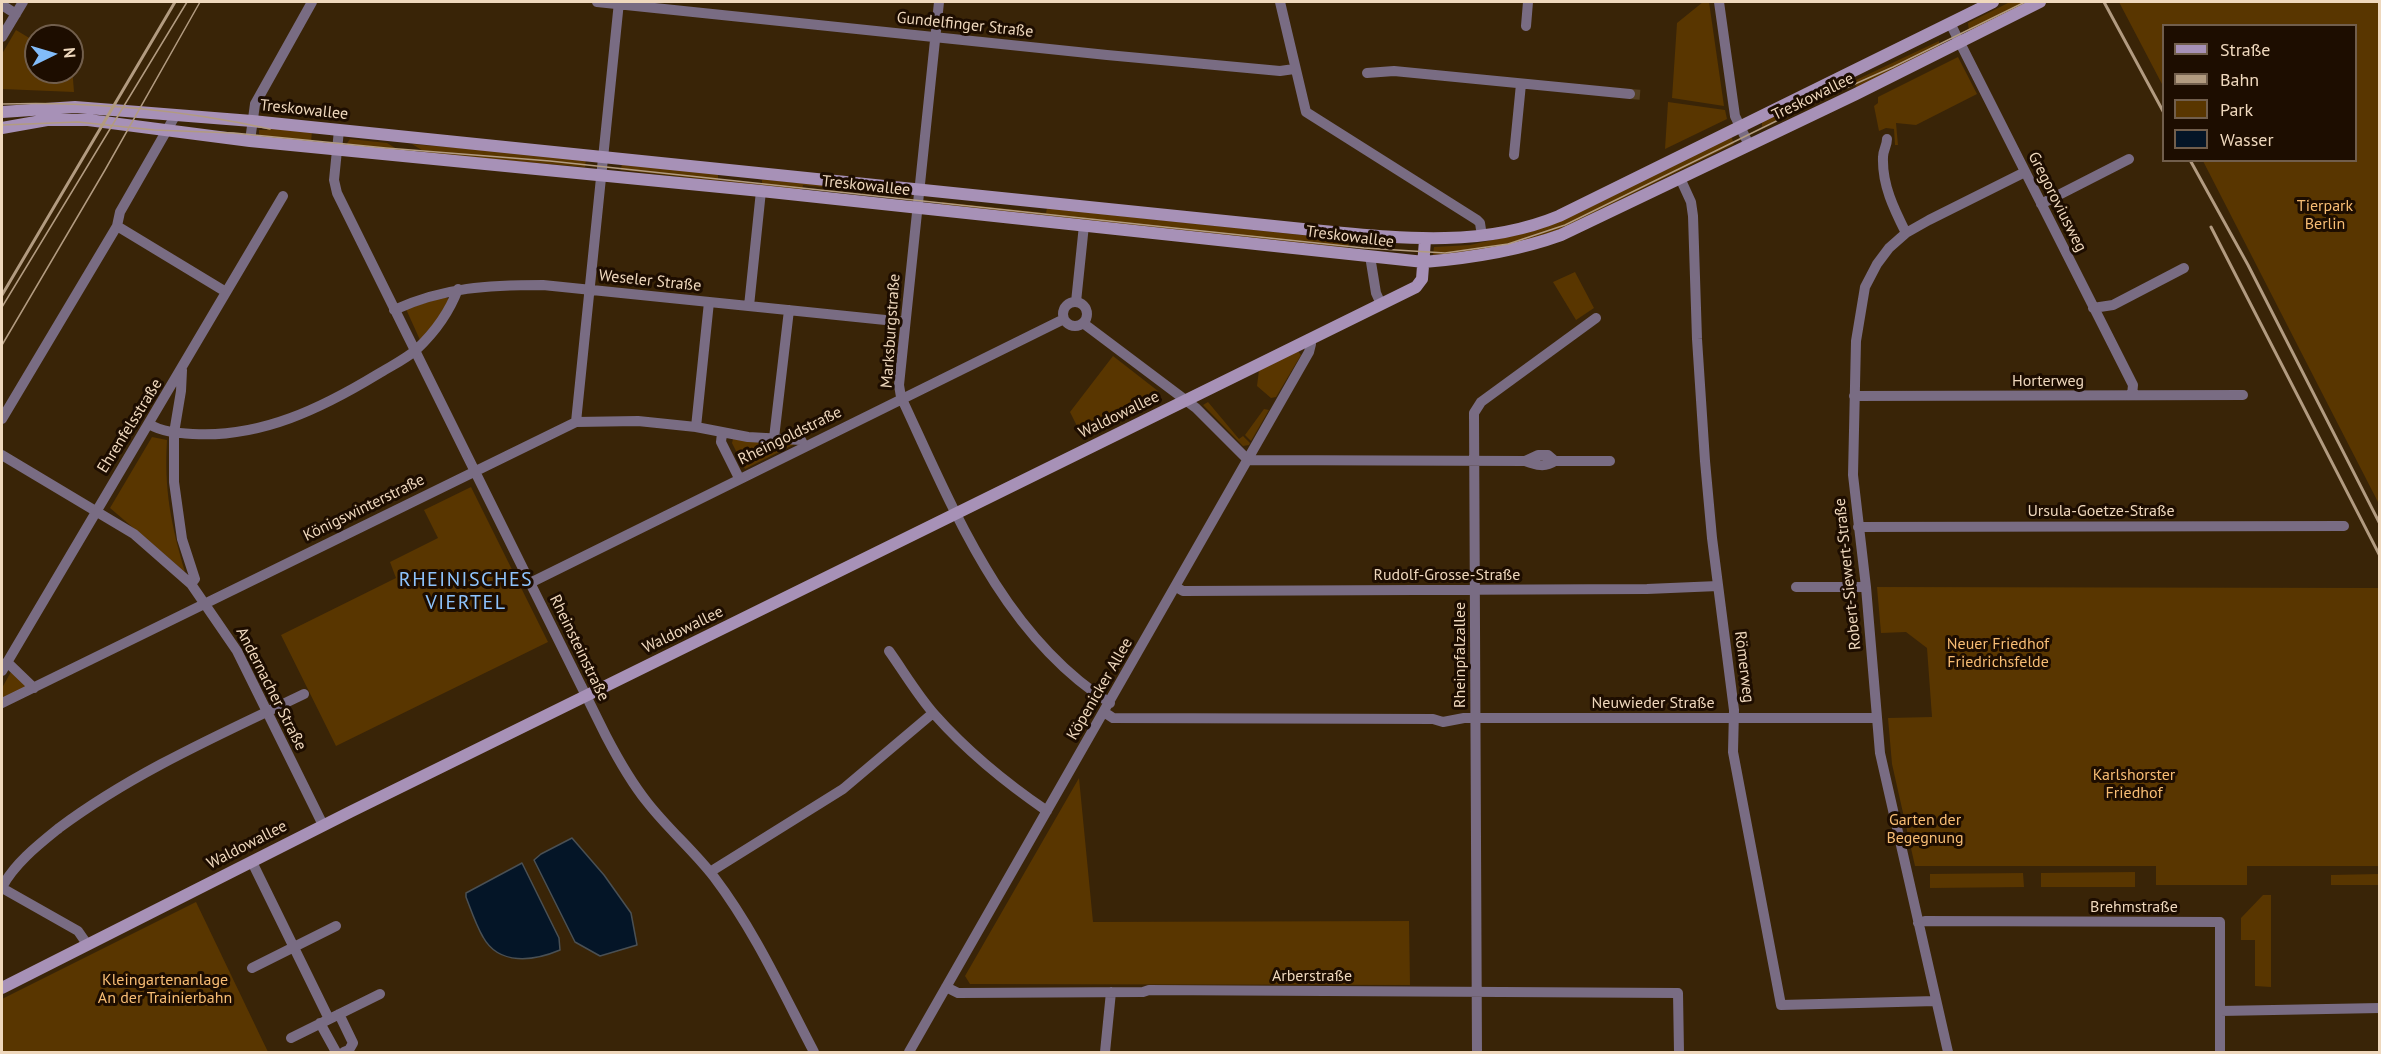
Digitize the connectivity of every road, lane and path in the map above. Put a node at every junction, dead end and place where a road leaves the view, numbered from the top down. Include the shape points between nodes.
1 (23, 2) edge
2 (312, 2) edge
3 (597, 2) edge
4 (939, 2) edge
5 (1280, 2) edge
6 (1528, 2) edge
7 (1719, 2) edge
8 (1992, 2) edge
9 (2040, 2) edge
10 (619, 3) edge
11 (2, 5) edge
12 (16, 14) junction
13 (1950, 23) junction
14 (1526, 26) dead end
15 (935, 37) junction
16 (2, 38) edge
17 (1959, 41) junction
18 (1294, 69) junction
19 (1367, 74) dead end
20 (1521, 84) junction
21 (1630, 94) tunnel mouth
22 (2, 112) edge
23 (175, 116) junction
24 (252, 121) junction
25 (1741, 127) junction
26 (2, 128) edge
27 (339, 130) junction
28 (167, 131) junction
29 (1887, 139) dead end
30 (250, 141) junction
31 (1749, 146) junction
32 (337, 149) junction
33 (1514, 155) dead end
34 (603, 157) junction
35 (2129, 159) dead end
36 (2025, 172) junction
37 (602, 175) junction
38 (1680, 178) junction
39 (920, 189) junction
40 (761, 191) junction
41 (283, 196) dead end
42 (2041, 204) junction
43 (917, 209) junction
44 (1084, 225) junction
45 (117, 226) junction
46 (1906, 233) junction
47 (1482, 236) junction
48 (1425, 240) junction
49 (1370, 256) junction
50 (1424, 262) junction
51 (2184, 268) dead end
52 (458, 289) junction
53 (590, 290) junction
54 (226, 292) junction
55 (709, 302) junction
56 (1076, 302) junction
57 (1381, 304) junction
58 (749, 306) junction
59 (2093, 308) junction
60 (394, 310) junction
61 (789, 310) junction
62 (1596, 318) dead end
63 (1064, 319) junction
64 (906, 322) junction
65 (1083, 323) junction
66 (1309, 339) junction
67 (415, 351) junction
68 (182, 369) junction
69 (2132, 395) junction
70 (2243, 395) dead end
71 (1854, 396) junction
72 (901, 398) junction
73 (1184, 401) junction
74 (2, 419) edge
75 (576, 423) junction
76 (149, 424) junction
77 (696, 427) junction
78 (174, 433) junction
79 (722, 433) junction
80 (774, 438) junction
81 (804, 446) junction
82 (2, 455) edge
83 (1248, 460) junction
84 (1474, 461) junction
85 (1610, 461) dead end
86 (474, 471) junction
87 (739, 478) junction
88 (96, 510) junction
89 (956, 513) junction
90 (2343, 526) dead end
91 (1858, 527) junction
92 (530, 583) junction
93 (191, 584) junction
94 (1718, 586) junction
95 (1176, 587) junction
96 (1796, 587) dead end
97 (1866, 587) junction
98 (1474, 590) junction
99 (205, 602) junction
100 (889, 651) dead end
101 (4, 666) edge
102 (33, 688) junction
103 (304, 694) dead end
104 (585, 696) junction
105 (2, 703) edge
106 (1107, 707) junction
107 (266, 712) junction
108 (933, 713) junction
109 (1470, 718) junction
110 (1735, 718) junction
111 (1877, 718) junction
112 (1047, 812) junction
113 (323, 825) junction
114 (252, 862) junction
115 (710, 872) junction
116 (2, 887) edge
117 (1918, 922) junction
118 (336, 926) dead end
119 (87, 944) junction
120 (294, 947) junction
121 (252, 968) dead end
122 (946, 987) junction
123 (2, 988) edge
124 (1112, 992) junction
125 (1477, 993) junction
126 (380, 994) dead end
127 (1936, 1001) junction
128 (2379, 1008) edge
129 (2220, 1011) junction
130 (329, 1019) junction
131 (291, 1038) dead end
132 (336, 1053) edge
133 (344, 1053) edge
134 (814, 1053) edge
135 (909, 1053) edge
136 (1105, 1053) edge
137 (1477, 1053) edge
138 (1679, 1053) edge
139 (1948, 1053) edge
140 (2220, 1053) edge

1 - 12 street
2 - 24 street via 257,101
3 - 10 street, Gundelfinger Straße
4 - 15 street, Marksburgstraße
5 - 18 street
6 - 14 street
7 - 25 street via 1734,108
8 - 13 main road, Treskowallee
9 - 17 main road, Treskowallee
10 - 15 street, Gundelfinger Straße
10 - 34 street
11 - 12 street
12 - 16 street
13 - 17 street, Gregoroviusweg
13 - 25 main road, Treskowallee
15 - 18 street, Gundelfinger Straße via 1280,71
15 - 39 street, Marksburgstraße
17 - 31 main road, Treskowallee
17 - 36 street, Gregoroviusweg
18 - 47 street via 1306,112 1477,220
19 - 20 street via 1394,71
20 - 21 street
20 - 33 street
22 - 23 main road, Treskowallee via 75,107
23 - 24 main road, Treskowallee
23 - 28 street
24 - 27 main road, Treskowallee
24 - 30 street
25 - 31 street
25 - 47 main road, Treskowallee via 1552,219
26 - 28 main road, Treskowallee via 68,119
27 - 32 street, Rheinsteinstraße
27 - 34 main road, Treskowallee
28 - 30 main road, Treskowallee
28 - 45 street via 120,212
29 - 46 street via 1883,153 1885,179 1891,204
30 - 32 main road, Treskowallee
31 - 38 main road, Treskowallee
32 - 37 main road, Treskowallee
32 - 60 street, Rheinsteinstraße via 337,193
34 - 37 street
34 - 39 main road, Treskowallee
35 - 42 street
36 - 42 street, Gregoroviusweg
36 - 46 street, Robert-Siewert-Straße
37 - 40 main road, Treskowallee
37 - 53 street
38 - 50 main road, Treskowallee via 1538,244 1482,256
38 - 94 street, Römerweg via 1693,216 1697,339
39 - 43 street, Marksburgstraße
39 - 48 main road, Treskowallee
40 - 43 main road, Treskowallee
40 - 58 street
41 - 54 street, Ehrenfelsstraße
42 - 59 street, Gregoroviusweg
43 - 44 main road, Treskowallee
43 - 64 street, Marksburgstraße
44 - 49 main road, Treskowallee
44 - 56 street
45 - 54 street
45 - 74 street
46 - 71 street, Robert-Siewert-Straße via 1889,248 1865,287 1858,323
47 - 48 main road, Treskowallee
48 - 50 main road, Waldowallee
49 - 50 main road, Treskowallee
49 - 57 street
50 - 57 main road, Waldowallee via 1422,279 1416,286
51 - 59 street via 2113,305
52 - 53 street, Weseler Straße via 543,285
52 - 60 street, Weseler Straße
52 - 67 street via 439,327
53 - 55 street, Weseler Straße
53 - 75 street
54 - 68 street, Ehrenfelsstraße
55 - 58 street, Weseler Straße
55 - 77 street
56 - 63 street via 1065,308
56 - 65 street via 1086,309
57 - 66 main road, Waldowallee
58 - 61 street, Weseler Straße
59 - 69 street, Gregoroviusweg via 2133,385
60 - 67 street, Rheinsteinstraße
61 - 64 street, Weseler Straße
61 - 80 street
62 - 84 street, Rheinpfalzallee via 1477,406
63 - 65 street via 1072,326
63 - 72 street, Rheingoldstraße
64 - 72 street, Marksburgstraße
65 - 73 street
66 - 73 main road, Waldowallee
66 - 83 street, Köpenicker Allee via 1311,350
67 - 78 street via 292,418 238,432
67 - 86 street, Rheinsteinstraße
68 - 76 street, Ehrenfelsstraße
68 - 78 street
69 - 70 street, Horterweg
69 - 71 street, Horterweg
71 - 91 street, Robert-Siewert-Straße via 1853,475
72 - 81 street, Rheingoldstraße
72 - 89 street, Marksburgstraße
73 - 83 street
73 - 89 main road, Waldowallee
75 - 77 street, Königswinterstraße via 638,421
75 - 86 street, Königswinterstraße
76 - 78 street
76 - 88 street, Ehrenfelsstraße
77 - 79 street, Königswinterstraße
78 - 93 street via 177,512 195,579
79 - 80 street, Königswinterstraße
79 - 87 street via 721,442
80 - 81 street, Königswinterstraße via 801,440
81 - 87 street, Rheingoldstraße
82 - 88 street, Andernacher Straße
83 - 84 street
83 - 95 street, Köpenicker Allee
84 - 85 street via 1525,461 1548,455 1555,461
84 - 98 street, Rheinpfalzallee
86 - 92 street, Rheinsteinstraße
86 - 99 street, Königswinterstraße
87 - 92 street, Rheingoldstraße
88 - 93 street, Andernacher Straße via 134,534
88 - 101 street, Ehrenfelsstraße
89 - 104 main road, Waldowallee
89 - 106 street, Marksburgstraße via 987,572 1019,619 1057,662
90 - 91 street, Ursula-Goetze-Straße
91 - 97 street, Robert-Siewert-Straße
92 - 104 street, Rheinsteinstraße
93 - 99 street, Andernacher Straße
94 - 98 street, Rudolf-Grosse-Straße
94 - 110 street, Römerweg
95 - 98 street, Rudolf-Grosse-Straße via 1183,591
95 - 106 street, Köpenicker Allee
96 - 97 street
97 - 111 street, Robert-Siewert-Straße
98 - 109 street, Rheinpfalzallee
99 - 102 street, Königswinterstraße
99 - 107 street, Andernacher Straße via 237,651
100 - 108 street
101 - 102 street
102 - 105 street, Königswinterstraße
103 - 107 street
104 - 113 main road, Waldowallee
104 - 115 street, Rheinsteinstraße via 620,763 647,802
106 - 109 street, Neuwieder Straße via 1113,718 1443,722
106 - 112 street, Köpenicker Allee
107 - 113 street, Andernacher Straße
107 - 116 street via 111,793 40,843
108 - 112 street via 989,768
108 - 115 street via 843,789
109 - 110 street, Neuwieder Straße
109 - 125 street, Rheinpfalzallee
110 - 111 street, Neuwieder Straße
110 - 127 street, Römerweg via 1733,752 1781,1005
111 - 117 street, Robert-Siewert-Straße via 1882,764
112 - 122 street, Köpenicker Allee
113 - 114 main road, Waldowallee
114 - 119 main road, Waldowallee
114 - 120 street
115 - 134 street, Rheinsteinstraße via 753,936
116 - 119 street via 78,931
117 - 127 street, Robert-Siewert-Straße
117 - 129 street, Brehmstraße via 2220,922
118 - 120 street
119 - 123 main road, Waldowallee
120 - 121 street
120 - 130 street
122 - 124 street, Arberstraße via 958,993
122 - 135 street, Köpenicker Allee
124 - 125 street, Arberstraße
124 - 136 street
125 - 137 street, Rheinpfalzallee
125 - 138 street, Arberstraße via 1678,993
126 - 130 street
127 - 139 street, Robert-Siewert-Straße
128 - 129 street
129 - 140 street, Brehmstraße
130 - 131 street
130 - 132 street
130 - 133 street via 353,1043

